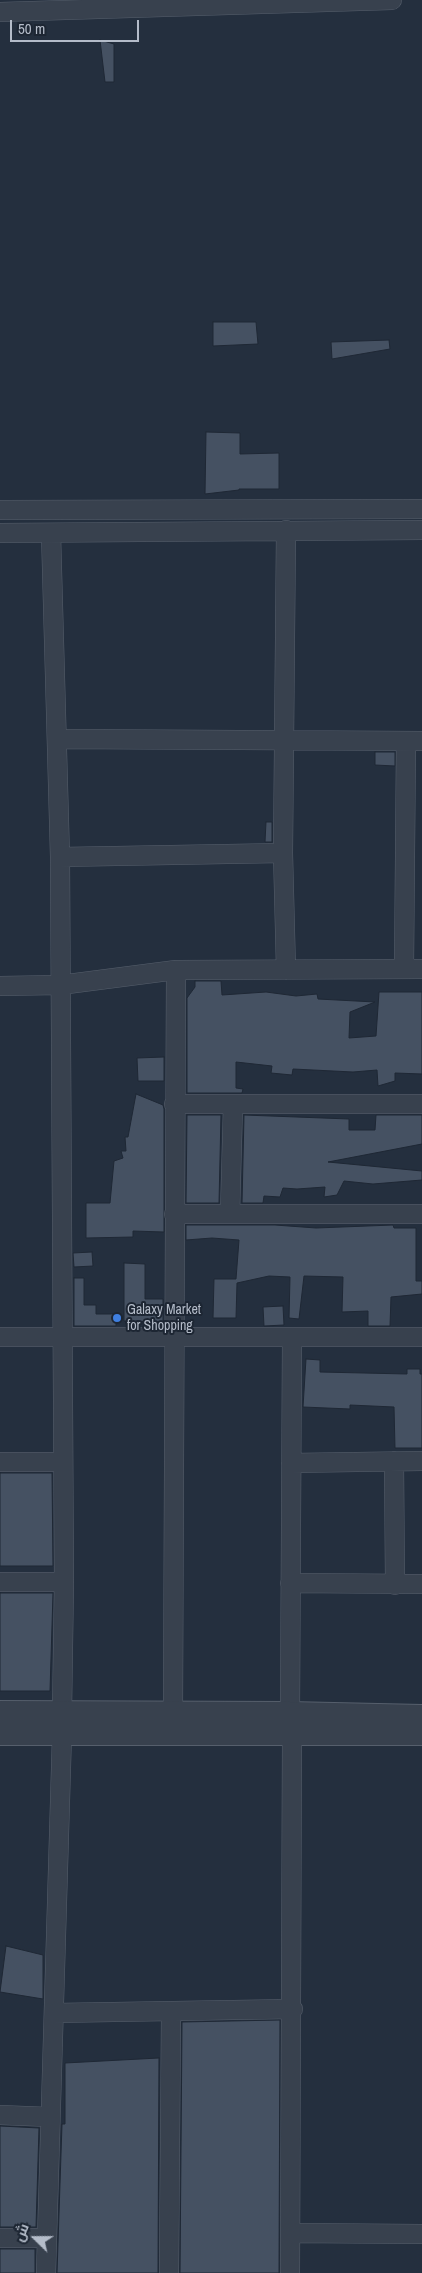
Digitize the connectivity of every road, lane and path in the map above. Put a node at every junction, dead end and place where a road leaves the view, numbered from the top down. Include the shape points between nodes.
1 (392, 0) edge
2 (341, 1) edge
3 (26, 6) edge
4 (0, 12) edge
5 (422, 509) edge
6 (0, 510) edge
7 (286, 530) junction
8 (422, 530) edge
9 (0, 533) edge
10 (52, 533) junction
11 (58, 740) junction
12 (284, 740) junction
13 (414, 741) edge
14 (283, 854) junction
15 (60, 857) junction
16 (413, 859) edge
17 (413, 969) edge
18 (176, 970) junction
19 (286, 970) junction
20 (0, 986) edge
21 (60, 986) junction
22 (174, 1104) junction
23 (422, 1104) edge
24 (233, 1105) junction
25 (174, 1214) junction
26 (230, 1214) junction
27 (422, 1214) edge
28 (0, 1337) edge
29 (62, 1337) junction
30 (174, 1337) junction
31 (292, 1337) junction
32 (422, 1337) edge
33 (394, 1461) junction
34 (422, 1461) edge
35 (0, 1462) edge
36 (63, 1462) junction
37 (291, 1463) junction
38 (0, 1582) edge
39 (64, 1582) junction
40 (290, 1583) junction
41 (422, 1584) edge
42 (395, 1585) junction
43 (0, 1712) edge
44 (173, 1713) junction
45 (422, 1716) edge
46 (62, 1723) junction
47 (291, 1723) junction
48 (0, 1734) edge
49 (422, 1734) edge
50 (293, 2009) junction
51 (171, 2012) junction
52 (54, 2013) junction
53 (0, 2115) edge
54 (50, 2117) junction
55 (291, 2233) junction
56 (422, 2234) edge
57 (0, 2238) edge
58 (46, 2238) junction
59 (46, 2273) edge
60 (169, 2273) edge
61 (290, 2273) edge

1 - 2 street
2 - 3 street
3 - 4 street
5 - 6 street
7 - 8 street
7 - 10 street
7 - 12 street
9 - 10 street
10 - 11 street
11 - 12 street
11 - 15 street
12 - 13 street
12 - 14 street
13 - 16 street
14 - 15 street
14 - 19 street
15 - 21 street
16 - 17 street
17 - 19 street
18 - 19 street
18 - 21 street
18 - 22 street
20 - 21 street
21 - 29 street
22 - 24 street
22 - 25 street
23 - 24 street
24 - 26 street
25 - 26 street
25 - 30 street
26 - 27 street
28 - 29 street
29 - 30 street
29 - 36 street
30 - 31 street
30 - 44 street
31 - 32 street
31 - 37 street
33 - 34 street
33 - 37 street
33 - 42 street
35 - 36 street
36 - 39 street
37 - 40 street
38 - 39 street
39 - 46 street
40 - 42 street
40 - 47 street
41 - 42 street
43 - 46 street
44 - 46 street
44 - 47 street
45 - 47 street
46 - 47 street
46 - 48 street
46 - 52 street
47 - 49 street
47 - 50 street
50 - 51 street
50 - 55 street
51 - 52 street
51 - 60 street
52 - 54 street
53 - 54 street
54 - 58 street
55 - 56 street
55 - 61 street
57 - 58 street
58 - 59 street

